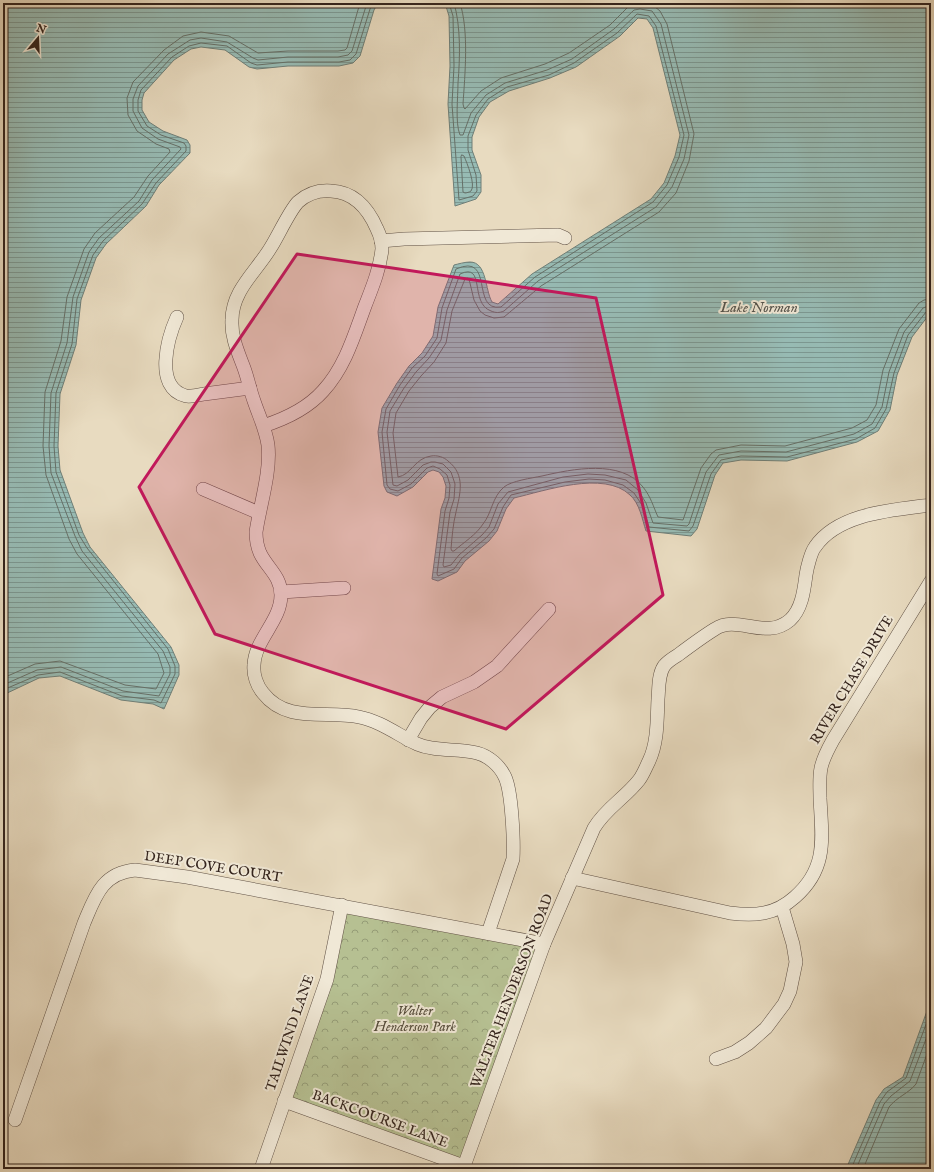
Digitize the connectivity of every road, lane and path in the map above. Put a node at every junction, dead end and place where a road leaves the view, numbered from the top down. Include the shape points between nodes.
1 (565, 238) dead end
2 (381, 241) junction
3 (177, 317) dead end
4 (250, 388) junction
5 (263, 426) junction
6 (203, 489) dead end
7 (931, 505) edge
8 (259, 513) junction
9 (931, 581) edge
10 (344, 588) dead end
11 (281, 592) junction
12 (549, 609) dead end
13 (408, 740) junction
14 (572, 878) junction
15 (342, 906) junction
16 (782, 907) junction
17 (488, 933) junction
18 (544, 944) junction
19 (716, 1059) dead end
20 (284, 1101) junction
21 (15, 1120) dead end
22 (464, 1168) edge
23 (261, 1169) edge

1 - 2 street via 558,235
2 - 4 street via 368,212 352,196 331,191 312,193 298,203 235,301 233,337
2 - 5 street via 376,276 348,352 336,376 308,405
3 - 4 street via 166,350 166,369 169,382 174,388 186,396
4 - 5 street
5 - 8 street via 269,459
6 - 8 street
7 - 14 street, WALTER HENDERSON ROAD via 874,514 830,530 814,548 806,574 804,593 791,620 770,629 730,624 717,627 665,664 659,684 656,731 650,760 640,779 601,817
8 - 11 street via 257,543
9 - 16 street, RIVER CHASE DRIVE via 824,757 819,782 822,849 819,862 804,890
10 - 11 street
11 - 13 street via 278,609 255,653 256,681 261,691 279,708 295,713 359,717
12 - 13 street via 497,666 474,682 442,697 430,707
13 - 17 street via 424,747 480,754 490,760 505,776 511,805 514,848
14 - 16 street, RIVER CHASE DRIVE via 730,913 761,914
14 - 18 street, WALTER HENDERSON ROAD
15 - 17 street, DEEP COVE COURT
15 - 20 street, TAILWIND LANE via 326,979
15 - 21 street, DEEP COVE COURT via 187,877 135,870 116,874 102,886 94,899
16 - 19 street via 796,962 790,991 784,1004 766,1028 735,1052
17 - 18 street, DEEP COVE COURT
18 - 22 street, WALTER HENDERSON ROAD
20 - 22 street, BACKCOURSE LANE
20 - 23 street, TAILWIND LANE

